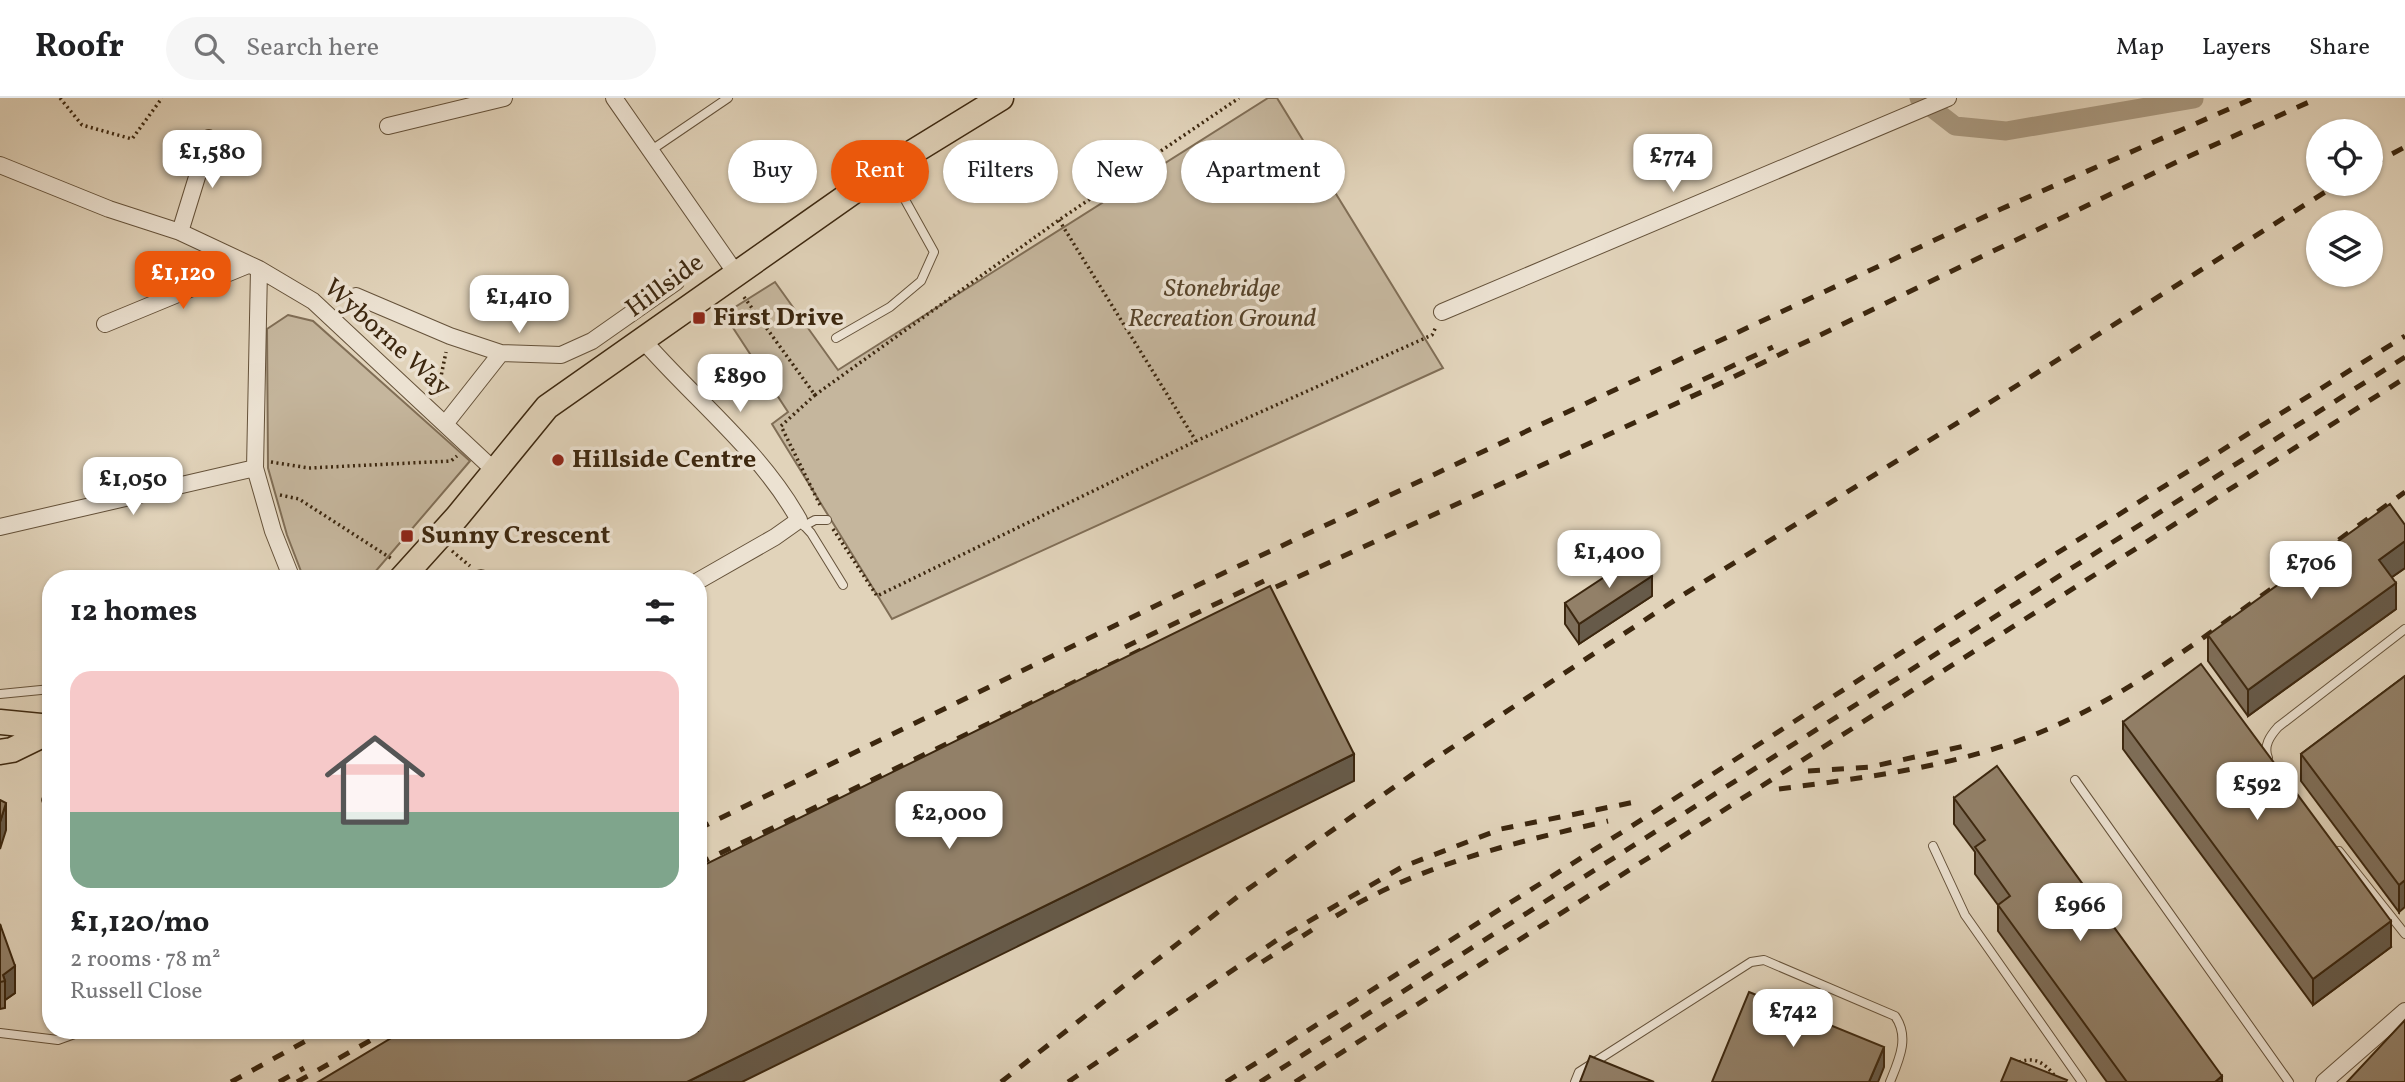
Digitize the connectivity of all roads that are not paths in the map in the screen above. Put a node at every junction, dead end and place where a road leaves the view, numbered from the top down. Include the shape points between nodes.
1 (504, 98) edge
2 (728, 98) edge
3 (1001, 98) edge
4 (617, 99) edge
5 (1943, 100) edge
6 (388, 126) dead end
7 (209, 138) dead end
8 (929, 142) edge
9 (650, 151) junction
10 (0, 164) edge
11 (836, 203) edge
12 (907, 203) edge
13 (180, 232) junction
14 (253, 267) junction
15 (735, 272) junction
16 (676, 282) dead end
17 (356, 296) dead end
18 (1442, 312) road end
19 (105, 324) dead end
20 (836, 338) dead end
21 (642, 339) junction
22 (501, 353) junction
23 (439, 418) junction
24 (255, 464) junction
25 (495, 471) junction
26 (827, 520) road end
27 (801, 523) junction
28 (0, 527) edge
29 (289, 570) edge
30 (400, 570) edge
31 (707, 576) edge
32 (843, 585) dead end
33 (2405, 629) edge
34 (42, 690) edge
35 (0, 694) edge
36 (0, 722) edge
37 (42, 728) edge
38 (42, 734) edge
39 (0, 752) edge
40 (2274, 768) edge
41 (2075, 780) dead end
42 (1933, 846) dead end
43 (2337, 848) edge
44 (2405, 934) edge
45 (2405, 1011) edge
46 (0, 1033) edge
47 (42, 1038) edge
48 (1575, 1082) edge
49 (1890, 1082) edge
50 (2082, 1082) edge
51 (2289, 1082) edge
52 (2324, 1082) edge

1 - 6 street
2 - 9 lane
3 - 8 main road, Hillside
4 - 9 street
5 - 18 street
7 - 13 street
9 - 15 street
10 - 13 street, Wyborne Way via 109,209
11 - 15 main road, Hillside
12 - 20 lane via 934,252 921,281 890,307
13 - 14 street, Wyborne Way
14 - 19 street
14 - 23 street, Wyborne Way via 313,301
14 - 24 street
15 - 21 main road, Hillside
16 - 22 street via 592,341 561,355
17 - 22 street
21 - 25 main road, Hillside via 547,407
21 - 27 street via 680,383 732,431
22 - 23 street
23 - 25 street, Wyborne Way
24 - 28 street
24 - 29 street
25 - 30 main road, Hillside
26 - 27 lane
27 - 31 street
27 - 32 lane
33 - 40 lane via 2278,727 2265,751
34 - 35 lane
36 - 37 main road
38 - 39 main road
41 - 51 lane
42 - 50 lane via 1965,915
43 - 44 lane
45 - 52 street
46 - 47 lane
48 - 49 lane via 1579,1072 1751,962 1764,960 1895,1016 1903,1044

